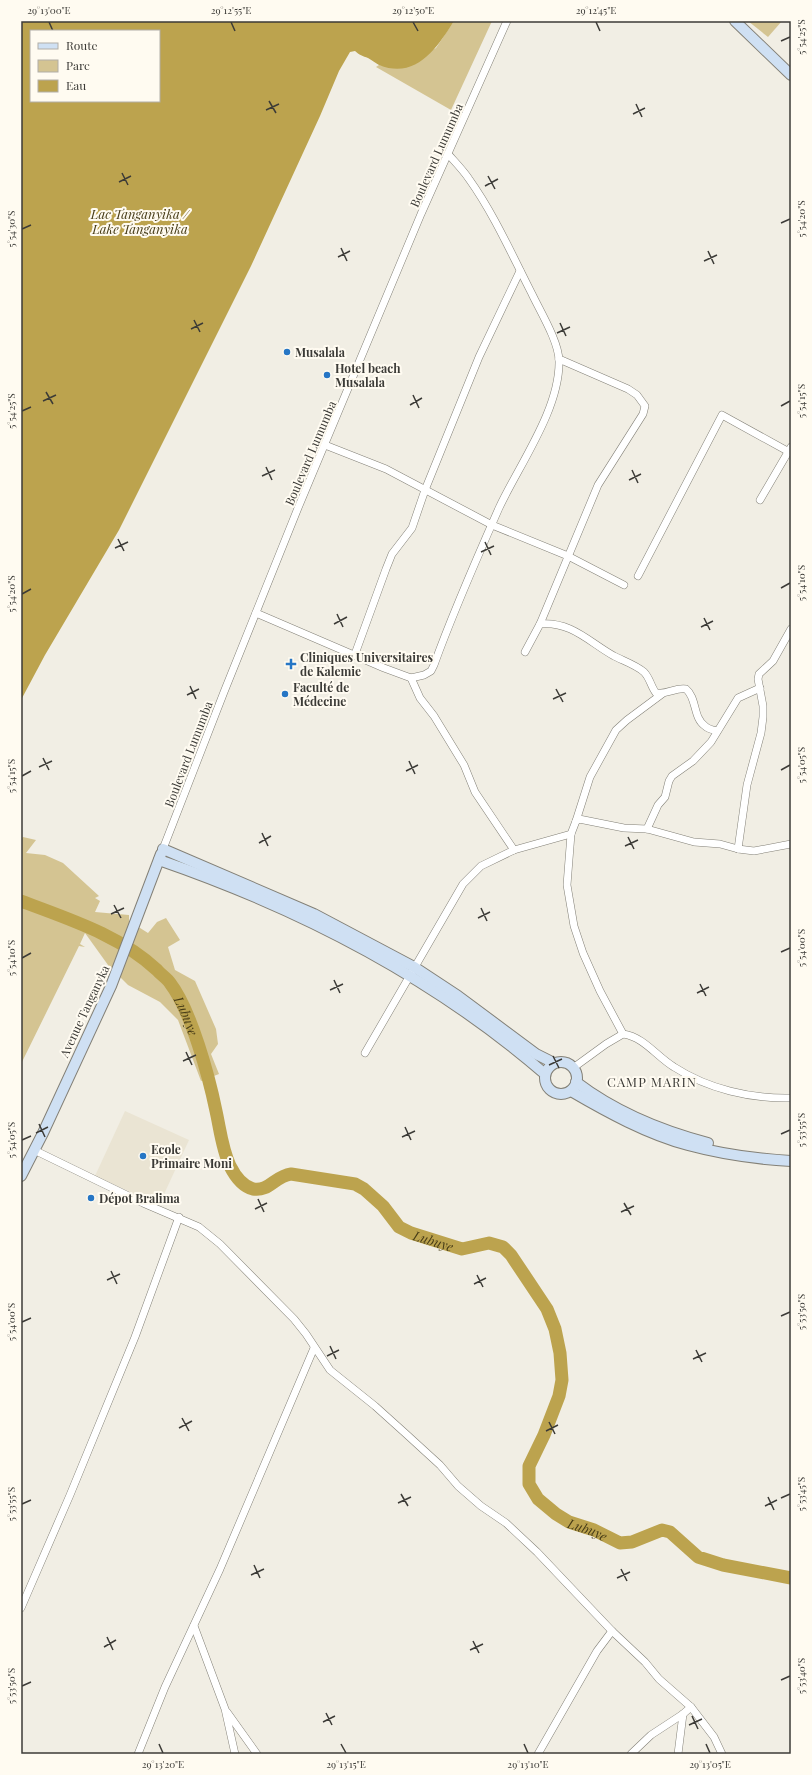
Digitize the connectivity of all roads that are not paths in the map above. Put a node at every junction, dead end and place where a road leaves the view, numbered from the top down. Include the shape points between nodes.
1 (507, 21) edge
2 (735, 21) edge
3 (791, 75) edge
4 (448, 154) junction
5 (520, 271) junction
6 (559, 359) junction
7 (325, 445) junction
8 (790, 451) edge
9 (425, 490) junction
10 (760, 500) dead end
11 (492, 525) junction
12 (568, 556) junction
13 (638, 576) dead end
14 (624, 585) dead end
15 (256, 613) junction
16 (540, 624) junction
17 (791, 629) edge
18 (525, 652) dead end
19 (355, 654) junction
20 (411, 678) junction
21 (760, 688) junction
22 (662, 694) junction
23 (717, 731) junction
24 (576, 821) junction
25 (647, 829) junction
26 (571, 834) junction
27 (791, 844) edge
28 (738, 849) junction
29 (514, 850) junction
30 (161, 854) junction
31 (414, 967) junction
32 (409, 976) junction
33 (623, 1034) junction
34 (365, 1053) dead end
35 (554, 1063) junction
36 (573, 1068) junction
37 (545, 1074) junction
38 (574, 1087) junction
39 (791, 1098) edge
40 (34, 1150) junction
41 (791, 1156) edge
42 (791, 1161) edge
43 (21, 1176) edge
44 (179, 1217) junction
45 (314, 1348) junction
46 (21, 1608) edge
47 (194, 1626) junction
48 (612, 1631) junction
49 (691, 1707) junction
50 (225, 1709) junction
51 (683, 1714) junction
52 (138, 1754) edge
53 (235, 1754) edge
54 (257, 1754) edge
55 (538, 1754) edge
56 (631, 1754) edge
57 (678, 1754) edge
58 (722, 1754) edge

1 - 4 street, Boulevard Lumumba
2 - 3 street
4 - 5 street via 478,193
4 - 7 street, Boulevard Lumumba
5 - 6 street via 552,336
5 - 9 street via 479,357
6 - 11 street via 553,400
6 - 12 street via 628,389 637,395 644,406 643,414 598,485
7 - 9 street via 386,469
7 - 15 street, Boulevard Lumumba
8 - 10 street
8 - 13 street via 722,415
9 - 11 street
9 - 19 street via 412,528 392,554
11 - 12 street
11 - 20 street via 431,671
12 - 14 street
12 - 16 street
15 - 19 street
15 - 30 street, Boulevard Lumumba
16 - 18 street
16 - 22 street via 562,625 586,637 644,672 652,689
17 - 21 street via 773,661 758,674
19 - 20 street
20 - 29 street via 420,698 464,765 475,792
21 - 23 street via 738,698
21 - 28 street via 763,706 761,733 747,785
22 - 23 street via 686,689 692,697 702,723
22 - 24 street via 616,730 590,777
23 - 25 street via 711,742 693,761 672,776 665,797 658,805
24 - 25 street via 579,819 624,828
24 - 26 street
25 - 28 street via 694,842 720,844
26 - 29 street
26 - 33 street via 567,885 574,926 600,991
27 - 28 street via 754,851
29 - 31 street via 481,866 463,884
30 - 31 street via 314,914
30 - 32 street via 285,910
30 - 40 street, Avenue Tanganyka via 111,986
31 - 32 street
31 - 35 street via 536,1054
32 - 34 street
32 - 37 street via 456,1005
33 - 36 street
33 - 39 street via 639,1039 674,1068 712,1085 756,1096
35 - 36 street via 568,1063
35 - 37 street
36 - 38 street via 577,1075
37 - 38 street via 545,1083 550,1092 564,1094
38 - 41 street via 638,1118 698,1140 737,1150
38 - 42 street via 629,1122 687,1145 735,1155
40 - 43 street, Avenue Tanganyka
40 - 44 street via 143,1203
44 - 45 street via 199,1227 230,1253 294,1319
44 - 46 street via 135,1337
45 - 47 street
45 - 48 street via 330,1370 375,1406 440,1465 458,1486 506,1523 537,1552
47 - 50 street
47 - 52 street via 165,1686
48 - 49 street via 671,1691
48 - 55 street via 594,1657
49 - 51 street
49 - 58 street via 714,1737
50 - 53 street
50 - 54 street
51 - 56 street via 651,1735
51 - 57 street

